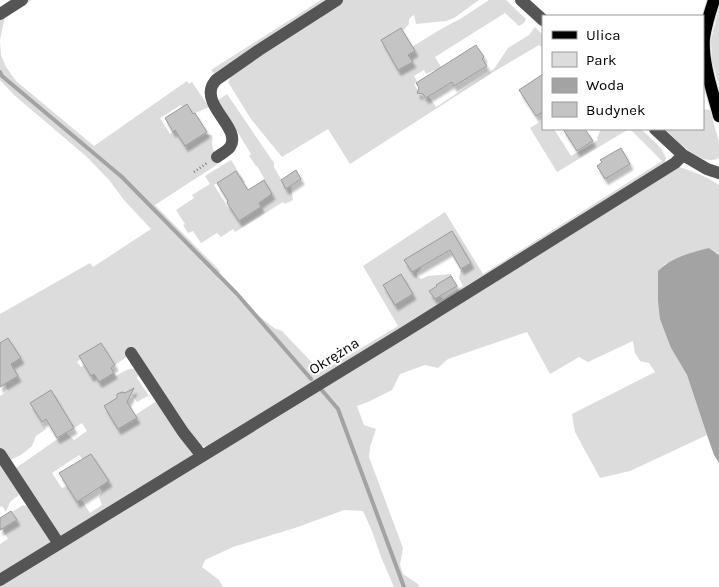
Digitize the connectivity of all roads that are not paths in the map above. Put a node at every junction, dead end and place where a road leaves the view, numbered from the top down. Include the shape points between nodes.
1 (22, 0) edge
2 (337, 0) edge
3 (521, 0) edge
4 (714, 0) edge
5 (0, 14) edge
6 (542, 19) edge
7 (719, 116) edge
8 (657, 130) edge
9 (683, 156) junction
10 (217, 157) dead end
11 (719, 173) edge
12 (131, 353) dead end
13 (0, 454) edge
14 (202, 456) junction
15 (59, 544) junction
16 (0, 580) edge

1 - 5 street
2 - 10 street via 216,80 210,94 212,102 232,134 230,147
3 - 6 street
4 - 7 main road via 704,40 705,60
8 - 9 street
9 - 11 street
9 - 14 street, Okrężna
12 - 14 street
13 - 15 street
14 - 15 street, Okrężna
15 - 16 street, Okrężna

